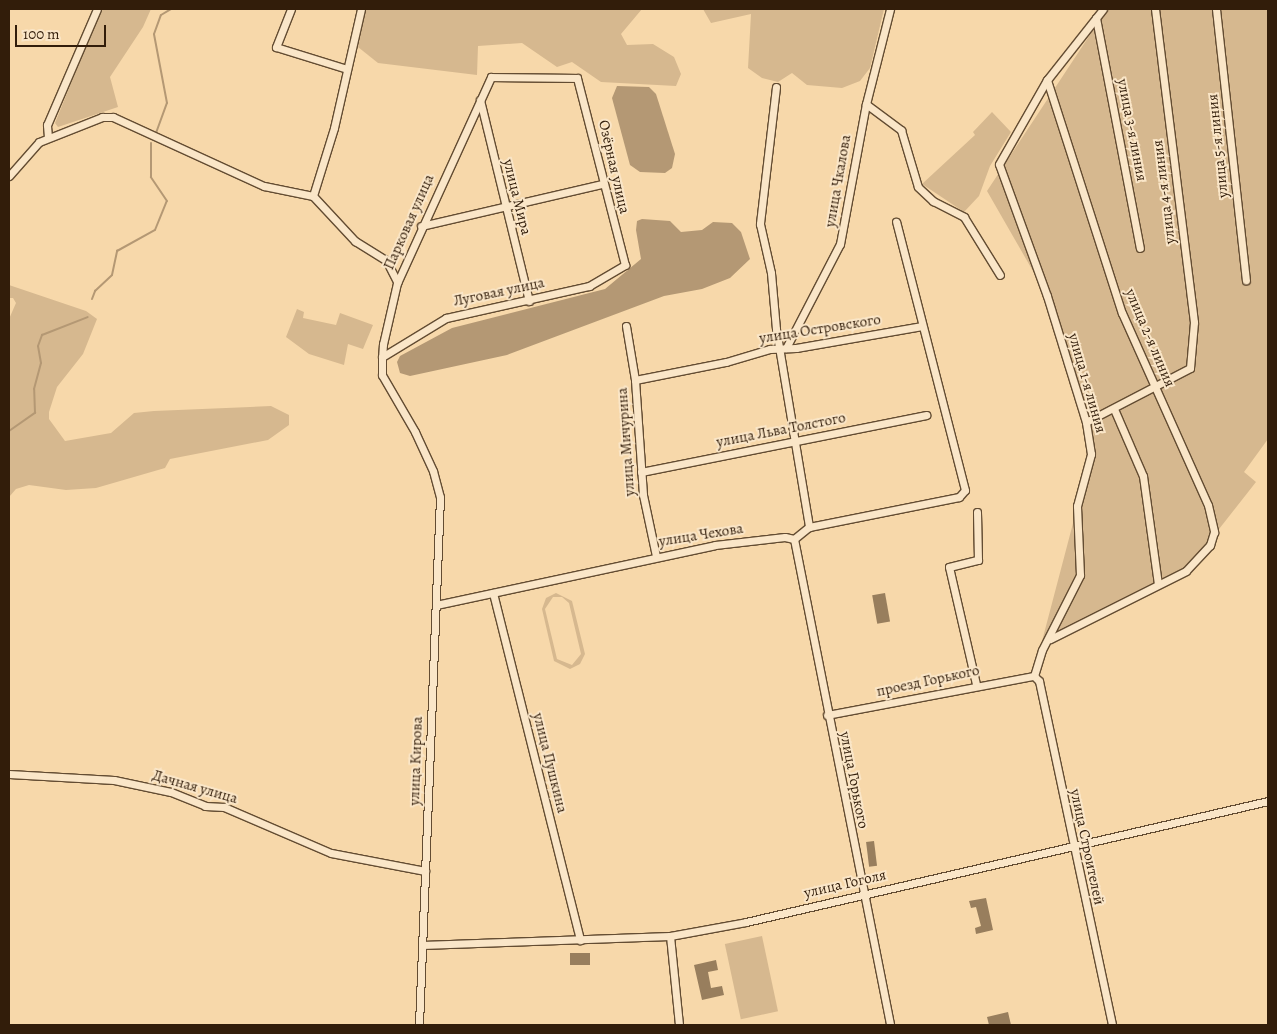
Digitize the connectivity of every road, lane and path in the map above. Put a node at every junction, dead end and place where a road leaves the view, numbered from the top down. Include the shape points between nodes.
1 (97, 9) edge
2 (291, 9) edge
3 (361, 9) edge
4 (890, 9) edge
5 (1103, 9) edge
6 (1155, 9) edge
7 (1216, 9) edge
8 (1096, 18) junction
9 (344, 68) junction
10 (578, 78) joint
11 (1047, 80) junction
12 (776, 87) dead end
13 (480, 100) junction
14 (866, 104) junction
15 (48, 137) junction
16 (9, 176) edge
17 (602, 184) junction
18 (313, 196) junction
19 (505, 206) junction
20 (896, 222) dead end
21 (421, 226) junction
22 (1140, 248) dead end
23 (626, 262) joint
24 (1000, 276) dead end
25 (1246, 280) dead end
26 (397, 283) junction
27 (529, 301) junction
28 (626, 326) dead end
29 (922, 326) junction
30 (783, 348) junction
31 (382, 357) junction
32 (635, 380) junction
33 (387, 385) joint
34 (1155, 388) junction
35 (1114, 409) junction
36 (926, 415) dead end
37 (1086, 422) junction
38 (793, 441) junction
39 (641, 472) junction
40 (977, 512) dead end
41 (809, 527) junction
42 (794, 539) junction
43 (656, 556) junction
44 (1158, 584) junction
45 (492, 594) junction
46 (436, 606) junction
47 (1049, 640) junction
48 (1034, 676) junction
49 (976, 684) junction
50 (828, 715) junction
51 (9, 774) edge
52 (1268, 802) edge
53 (1072, 844) junction
54 (425, 871) junction
55 (862, 895) junction
56 (670, 936) junction
57 (580, 940) junction
58 (422, 945) junction
59 (419, 1025) edge
60 (679, 1025) edge
61 (890, 1025) edge
62 (1112, 1025) edge

1 - 15 street via 47,125
2 - 9 street via 276,47
3 - 9 street
4 - 14 street, улица Чкалова
5 - 8 street
6 - 34 street, улица 4-я линия via 1194,322 1188,372
7 - 25 street, улица 5-я линия
8 - 11 street
8 - 22 street, улица 3-я линия
9 - 18 street via 334,128
10 - 13 street, Парковая улица via 491,77
10 - 17 street, Озёрная улица
11 - 34 street, улица 2-я линия via 1122,313
11 - 37 street, улица 1-я линия via 999,164 1047,296
12 - 30 street via 760,224
13 - 19 street, улица Мира
13 - 21 street, Парковая улица
14 - 24 street via 901,130 918,187 964,217
14 - 30 street, улица Чкалова via 840,244
15 - 16 street via 35,146
15 - 18 street via 102,117 113,117 264,186
17 - 19 street
17 - 23 street, Озёрная улица
18 - 26 street via 355,241 386,260
19 - 21 street
19 - 27 street, улица Мира
20 - 29 street
21 - 26 street, Парковая улица
23 - 27 street, Луговая улица via 596,283
26 - 31 street, Парковая улица
27 - 31 street, Луговая улица via 446,318
28 - 32 street, улица Мичурина
29 - 30 street, улица Островского
29 - 41 street via 965,490 959,497
30 - 32 street, улица Островского
30 - 38 street
31 - 33 street, Парковая улица
32 - 39 street, улица Мичурина
33 - 46 street, улица Кирова via 415,432 433,471 440,497
34 - 35 street
34 - 44 street, улица 2-я линия via 1212,517 1210,545 1191,567
35 - 37 street
35 - 44 street via 1143,476
36 - 38 street, улица Льва Толстого
37 - 47 street, улица 1-я линия via 1091,454 1077,513 1081,567
38 - 39 street, улица Льва Толстого
38 - 41 street
39 - 43 street, улица Мичурина
40 - 49 street via 978,560 950,567
41 - 42 street
42 - 43 street, улица Чехова via 742,542
42 - 50 street, улица Горького
43 - 45 street, улица Чехова
44 - 47 street
45 - 46 street, улица Чехова
45 - 57 street, улица Пушкина
46 - 54 street, улица Кирова
47 - 48 street, улица 1-я линия
48 - 49 street, проезд Горького
48 - 53 street, улица Строителей via 1039,681
49 - 50 street, проезд Горького
50 - 55 street, улица Горького
51 - 54 street, Дачная улица via 114,780 172,792 205,806 224,807 331,853
52 - 53 street, улица Гоголя
53 - 55 street, улица Гоголя
53 - 62 street, улица Строителей
54 - 58 street, улица Кирова
55 - 56 street, улица Гоголя
55 - 61 street, улица Горького
56 - 57 street, улица Гоголя
56 - 60 street
57 - 58 street, улица Гоголя
58 - 59 street, улица Кирова

